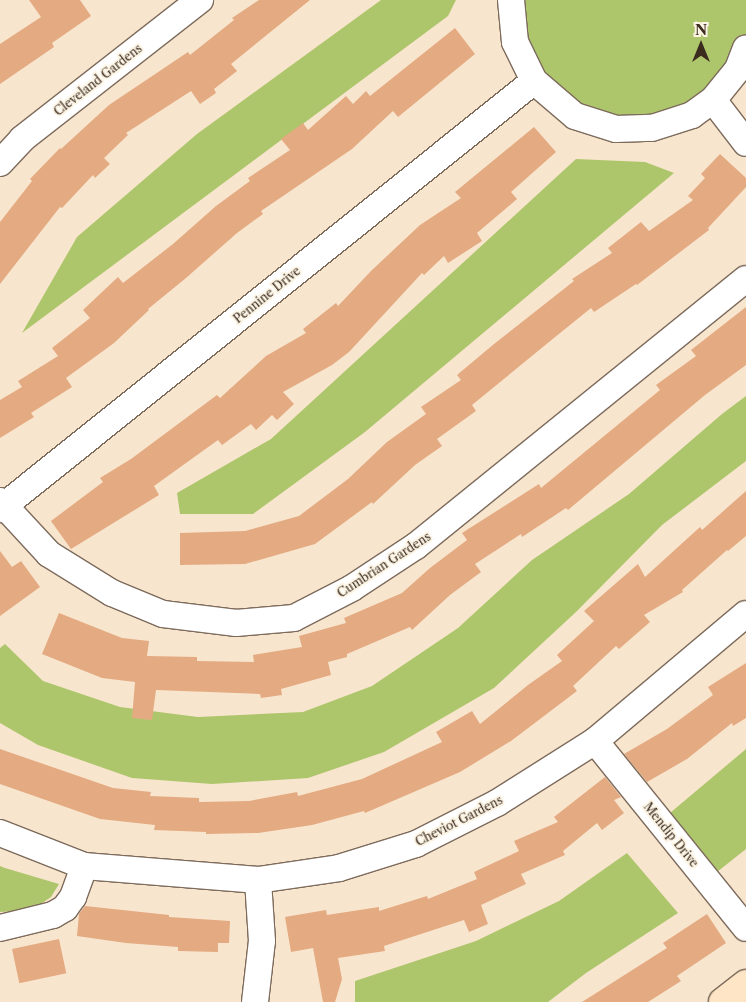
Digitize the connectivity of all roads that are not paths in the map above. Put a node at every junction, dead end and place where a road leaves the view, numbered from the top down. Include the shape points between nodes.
1 (200, 0) edge
2 (511, 0) edge
3 (746, 48) edge
4 (534, 81) junction
5 (713, 100) junction
6 (746, 143) edge
7 (0, 163) edge
8 (746, 279) edge
9 (1, 505) edge
10 (746, 614) edge
11 (596, 741) junction
12 (0, 833) edge
13 (84, 866) junction
14 (258, 880) junction
15 (0, 928) edge
16 (746, 928) edge
17 (746, 984) edge
18 (255, 1002) edge
19 (723, 1002) edge

1 - 7 street, Cleveland Gardens via 22,139
2 - 4 street via 515,42
3 - 5 street via 738,69
4 - 5 street via 575,116 616,129 652,128 692,115
4 - 9 street, Pennine Drive
5 - 6 street
8 - 9 street, Cumbrian Gardens via 416,546 352,588 294,618 236,623 163,614 112,593 50,554
10 - 11 street, Cheviot Gardens
11 - 14 street, Cheviot Gardens via 497,802 416,844 339,868
11 - 16 street, Mendip Drive
12 - 13 street, Cheviot Gardens
13 - 14 street, Cheviot Gardens
13 - 15 street via 73,897 65,908 53,915
14 - 18 street via 262,941
17 - 19 street

